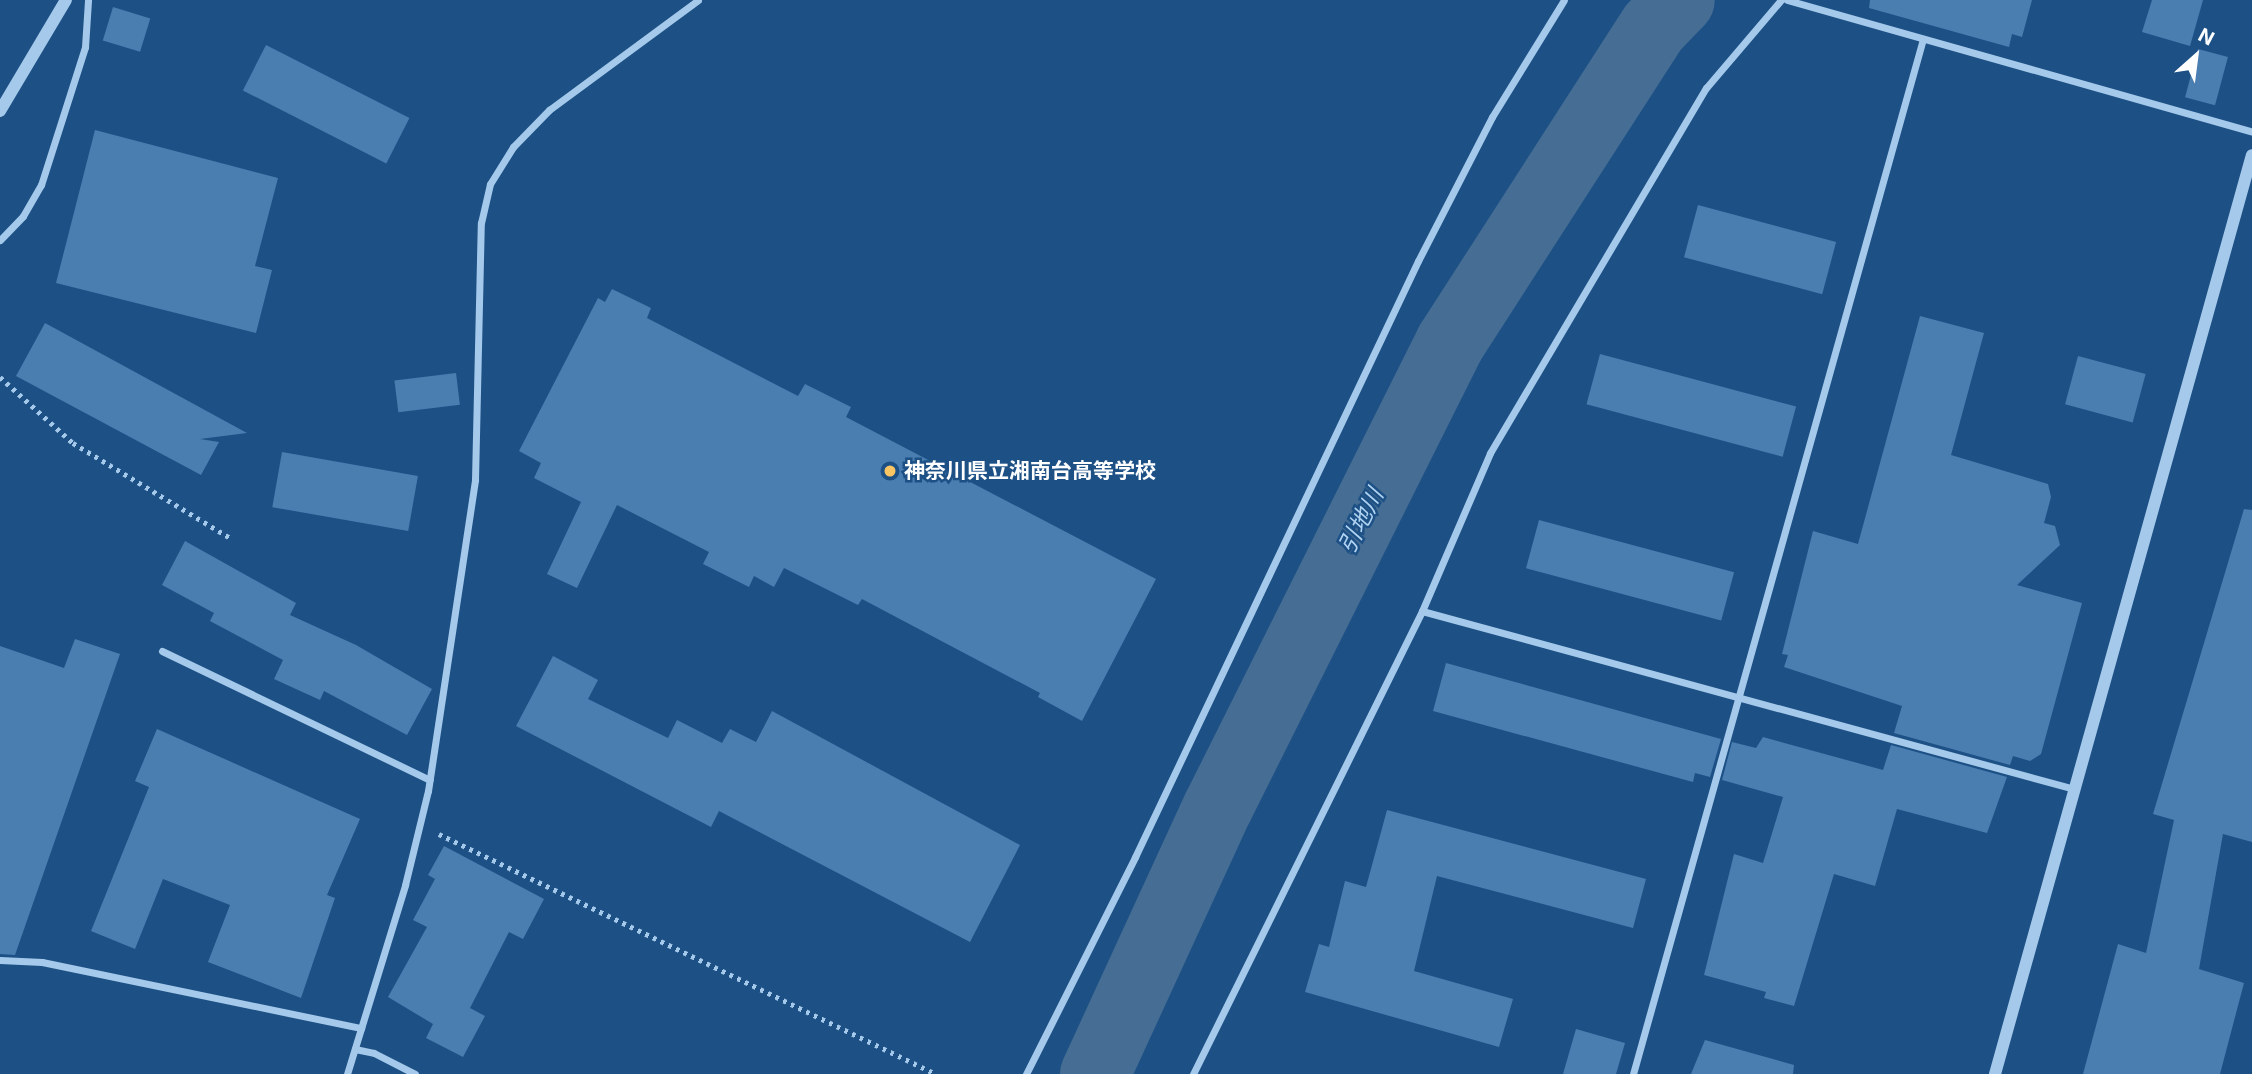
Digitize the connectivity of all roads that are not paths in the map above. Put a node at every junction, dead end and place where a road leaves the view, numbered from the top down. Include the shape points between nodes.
1 (66, 0) edge
2 (88, 0) edge
3 (698, 0) edge
4 (1564, 0) edge
5 (1784, 0) edge
6 (1923, 39) junction
7 (0, 111) edge
8 (2252, 132) edge
9 (2252, 155) edge
10 (0, 240) edge
11 (1422, 611) junction
12 (162, 651) dead end
13 (1737, 700) junction
14 (430, 780) junction
15 (2071, 788) junction
16 (0, 960) edge
17 (361, 1028) junction
18 (355, 1049) junction
19 (347, 1074) edge
20 (415, 1074) edge
21 (1026, 1074) edge
22 (1193, 1074) edge
23 (1633, 1074) edge
24 (1995, 1074) edge

1 - 7 street
2 - 10 street via 85,47 41,185 23,216
3 - 14 street via 549,110 513,147 490,184 481,222 475,480
4 - 21 street via 1492,117 1418,261 1135,857
5 - 6 street
5 - 11 street via 1706,88 1496,441
6 - 8 street
6 - 13 street
9 - 15 street
11 - 13 street
11 - 22 street
12 - 14 street
13 - 15 street
13 - 23 street
14 - 17 street
15 - 24 street
16 - 17 street via 41,962
17 - 18 street
18 - 19 street
18 - 20 street via 374,1053

